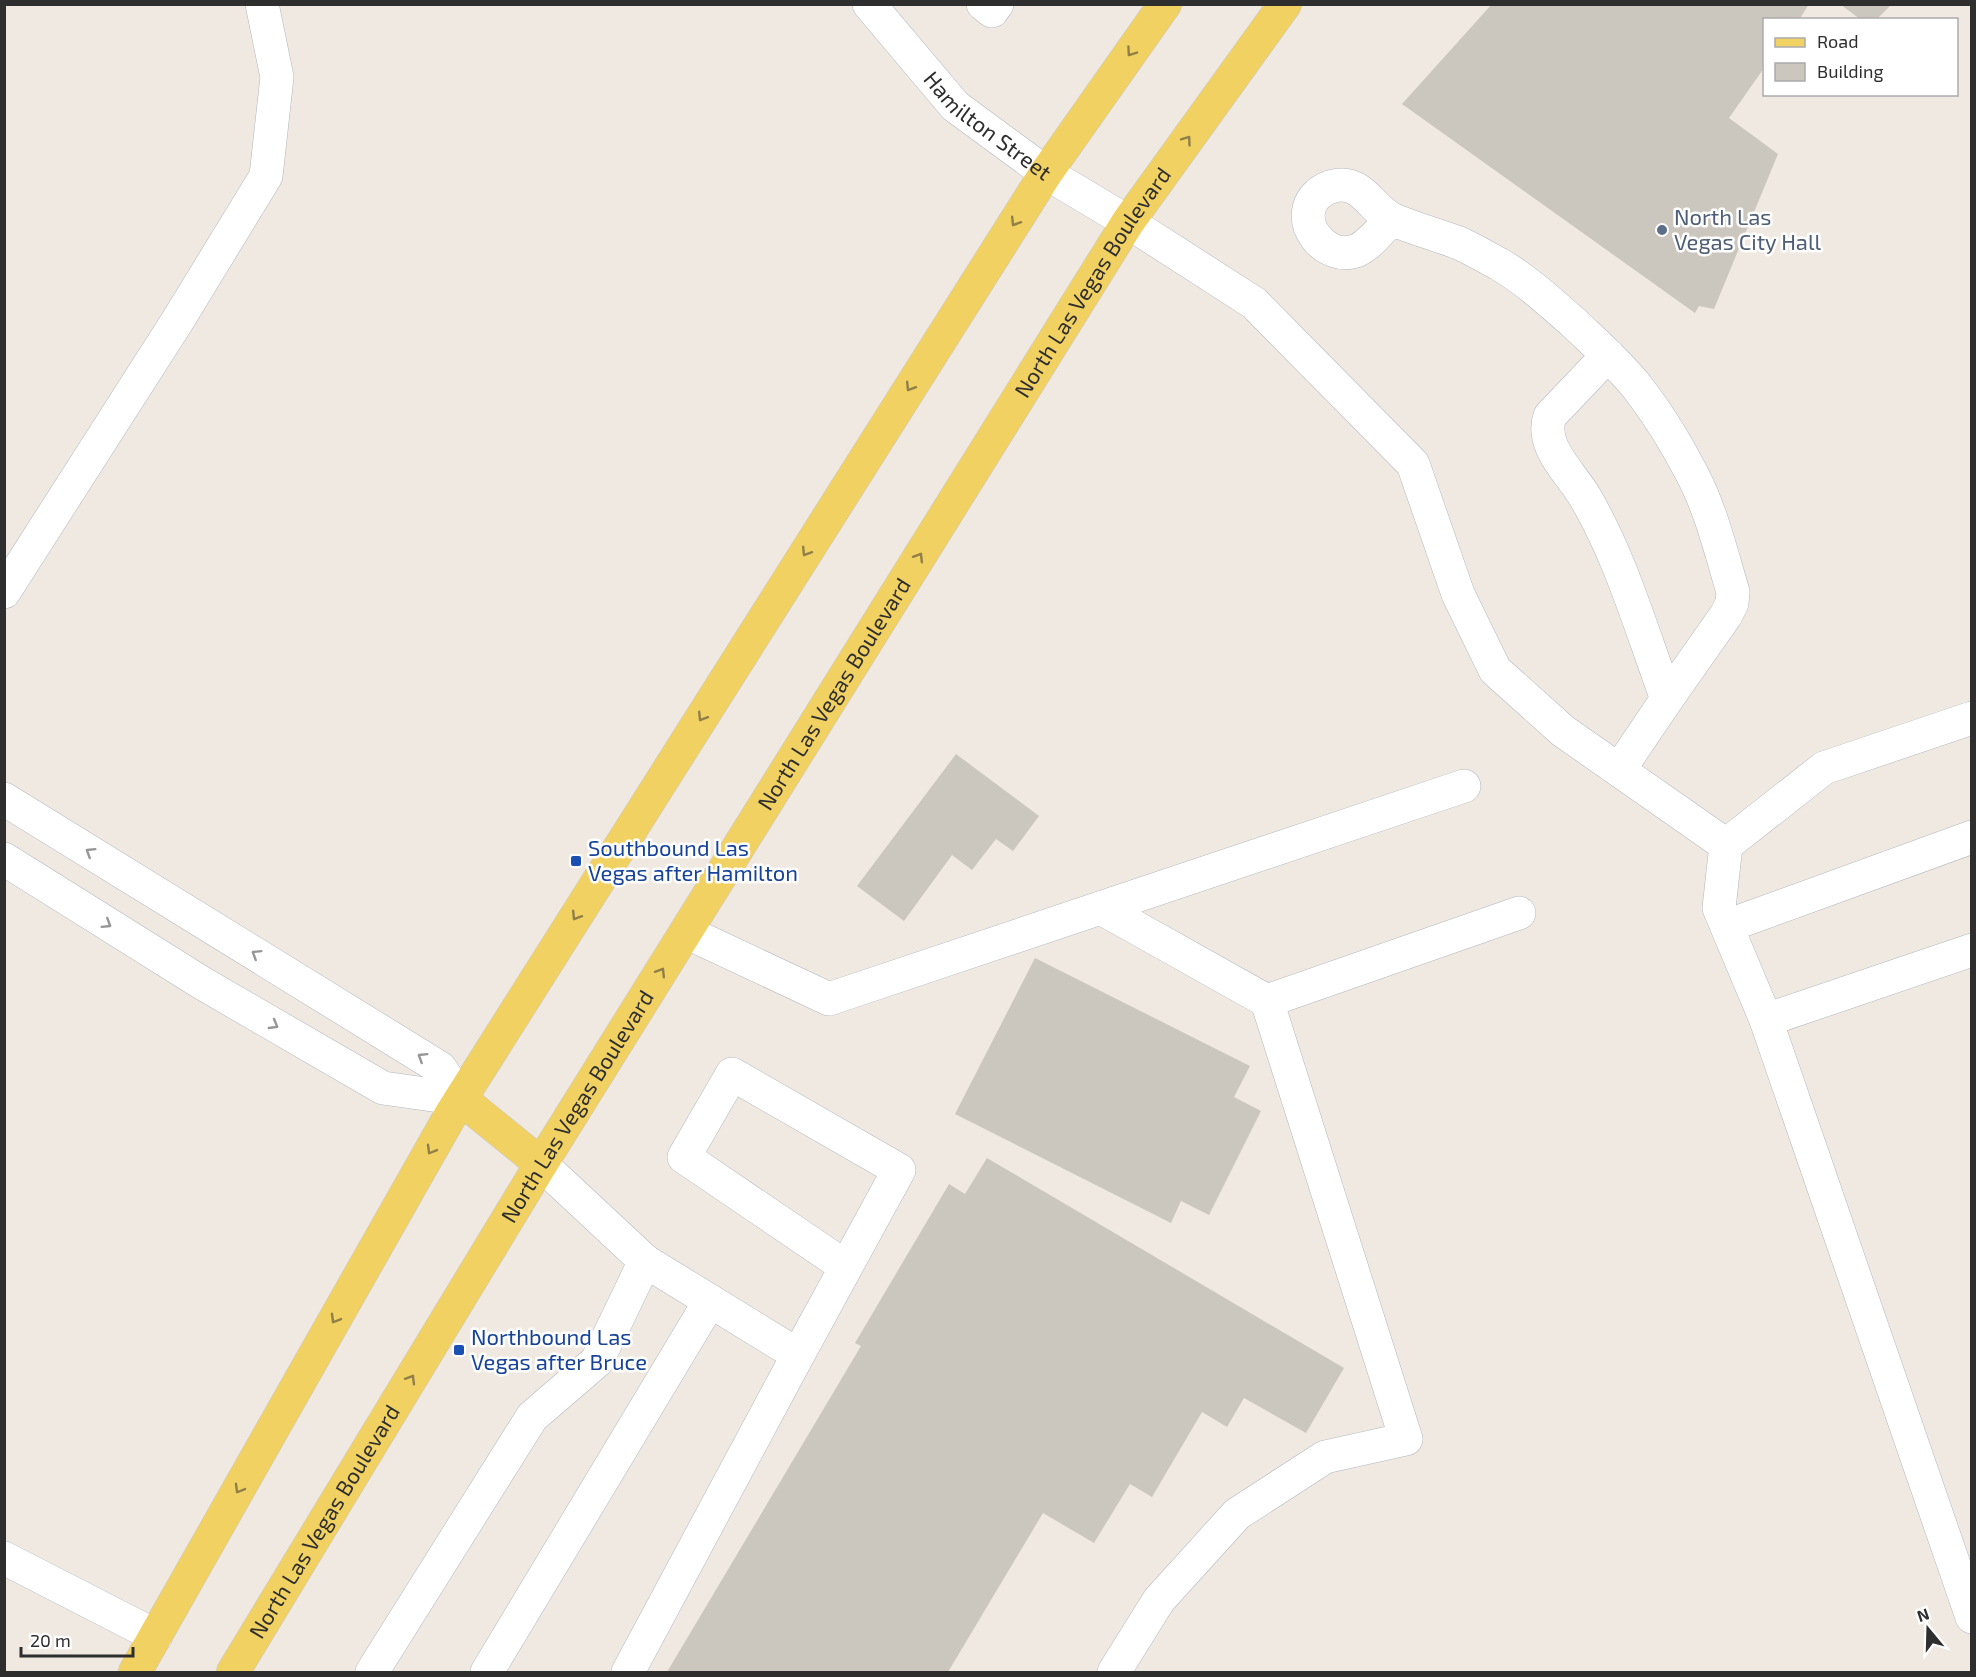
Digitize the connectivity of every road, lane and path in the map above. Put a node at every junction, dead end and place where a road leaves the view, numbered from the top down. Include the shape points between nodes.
1 (262, 4) edge
2 (869, 4) edge
3 (983, 4) edge
4 (997, 4) edge
5 (1165, 4) edge
6 (1285, 4) edge
7 (1046, 173) junction
8 (1391, 219) dead end
9 (1128, 222) junction
10 (1608, 355) junction
11 (4, 592) edge
12 (1666, 699) junction
13 (1971, 718) edge
14 (1619, 770) junction
15 (1464, 786) dead end
16 (4, 799) edge
17 (1971, 837) edge
18 (1726, 845) junction
19 (4, 859) edge
20 (1101, 908) junction
21 (1519, 913) dead end
22 (1726, 926) junction
23 (686, 932) junction
24 (1971, 950) edge
25 (1267, 1001) junction
26 (1766, 1020) junction
27 (461, 1099) junction
28 (541, 1164) junction
29 (645, 1261) junction
30 (846, 1267) junction
31 (710, 1301) junction
32 (798, 1355) junction
33 (1959, 1541) edge
34 (4, 1558) edge
35 (1971, 1617) edge
36 (156, 1636) junction
37 (135, 1672) edge
38 (233, 1672) edge
39 (372, 1672) edge
40 (487, 1672) edge
41 (628, 1672) edge
42 (1114, 1672) edge

1 - 11 street via 277,77 266,176
2 - 7 street, Hamilton Street via 955,106
3 - 4 street via 992,11
5 -> 7 main road
9 -> 6 main road, North Las Vegas Boulevard
7 - 9 street, Hamilton Street
7 -> 27 main road
8 - 10 street via 1461,244 1501,265 1547,299
9 - 14 street, Hamilton Street via 1254,303 1413,464 1458,594 1495,670 1563,731
23 -> 9 main road, North Las Vegas Boulevard
10 - 12 street via 1550,416 1547,437 1585,498 1613,555
10 - 12 street via 1667,429 1692,474 1733,592 1726,615
12 - 14 street
13 - 18 street via 1824,768
14 - 18 street, Hamilton Street
15 - 20 street
27 -> 16 street via 440,1068
17 - 22 street
18 - 22 street via 1719,908
19 -> 27 street via 202,983 383,1088
20 - 23 street via 829,999
20 - 25 street
21 - 25 street
22 - 26 street
28 -> 23 main road, North Las Vegas Boulevard
24 - 26 street
25 - 42 street via 1406,1439 1325,1457 1237,1514 1159,1600
26 - 33 street
27 - 28 main road
27 -> 36 main road
28 - 29 street
38 -> 28 main road, North Las Vegas Boulevard
29 - 31 street
29 - 39 street via 597,1361 532,1417
30 - 30 street via 899,1170 732,1074 684,1157
30 - 32 street
31 - 32 street
31 - 40 street
32 - 41 street
33 - 35 street
34 - 36 street
36 - 37 main road

